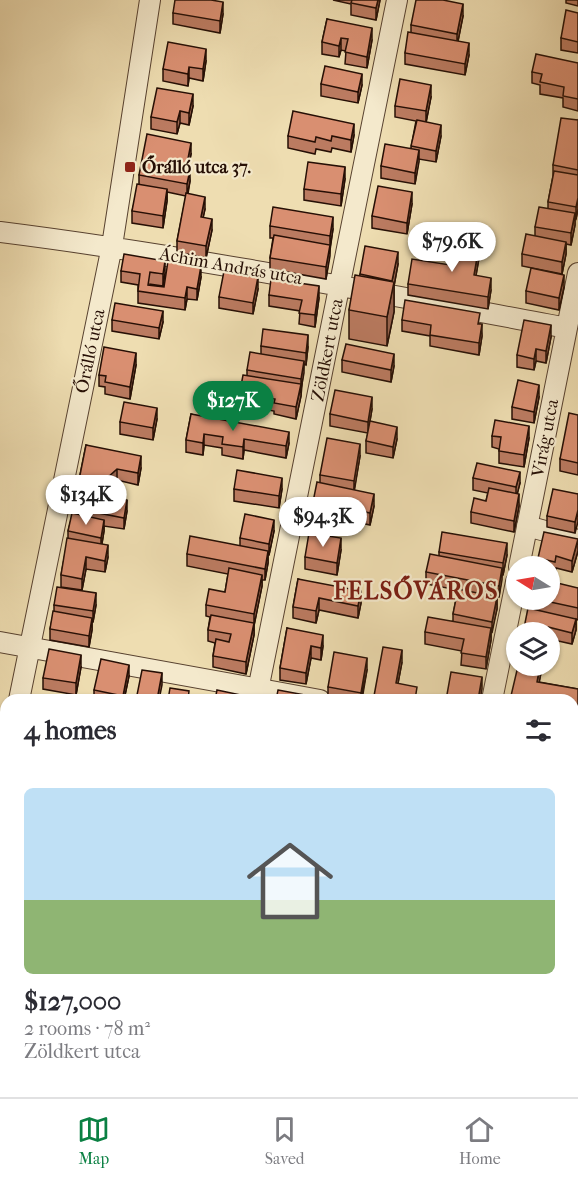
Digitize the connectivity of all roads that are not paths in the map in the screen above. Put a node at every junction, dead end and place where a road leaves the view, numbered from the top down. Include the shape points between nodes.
1 (150, 0) edge
2 (397, 0) edge
3 (0, 232) edge
4 (112, 246) junction
5 (578, 273) edge
6 (340, 285) junction
7 (567, 328) junction
8 (527, 526) junction
9 (578, 540) edge
10 (521, 556) edge
11 (510, 610) edge
12 (0, 642) edge
13 (30, 648) junction
14 (20, 694) edge
15 (252, 694) edge
16 (257, 694) edge
17 (493, 694) edge

1 - 4 street, Őrálló utca
2 - 6 street, Zöldkert utca
3 - 4 street, Áchim András utca
4 - 6 street, Áchim András utca
4 - 13 street, Őrálló utca
5 - 7 street, Virág utca
6 - 7 street, Áchim András utca
6 - 16 street, Zöldkert utca
7 - 8 street, Virág utca
8 - 9 street
8 - 10 street, Virág utca
11 - 17 street
12 - 13 street
13 - 14 street, Őrálló utca
13 - 15 street

